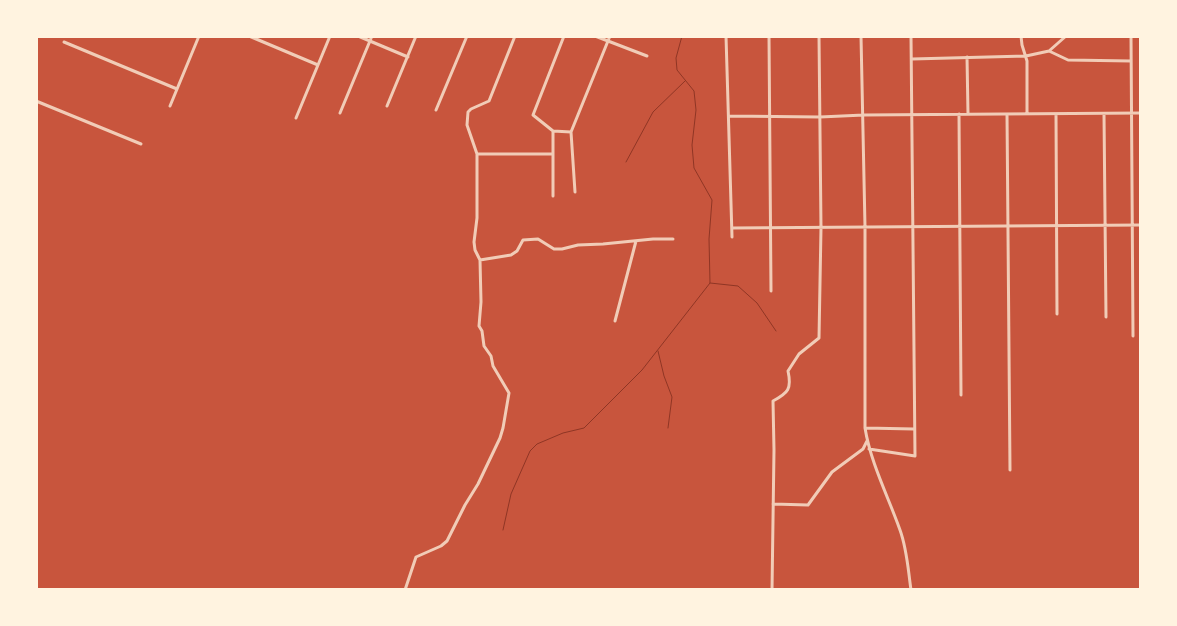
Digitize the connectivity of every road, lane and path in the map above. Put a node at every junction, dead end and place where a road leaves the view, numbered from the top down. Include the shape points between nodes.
1 (199, 36) edge
2 (249, 36) edge
3 (330, 36) edge
4 (358, 36) edge
5 (372, 36) edge
6 (416, 36) edge
7 (467, 36) edge
8 (515, 36) edge
9 (564, 36) edge
10 (595, 36) edge
11 (610, 36) edge
12 (726, 36) edge
13 (769, 36) edge
14 (819, 36) edge
15 (861, 36) edge
16 (911, 36) edge
17 (1021, 36) edge
18 (1066, 36) edge
19 (1131, 36) edge
20 (370, 41) junction
21 (609, 41) junction
22 (64, 42) dead end
23 (1049, 51) junction
24 (647, 56) dead end
25 (1026, 56) junction
26 (408, 57) junction
27 (967, 57) junction
28 (912, 59) junction
29 (1131, 61) junction
30 (318, 64) junction
31 (177, 89) junction
32 (36, 101) edge
33 (170, 106) dead end
34 (387, 106) dead end
35 (436, 110) dead end
36 (340, 113) dead end
37 (1141, 113) edge
38 (959, 114) junction
39 (968, 114) junction
40 (1007, 114) junction
41 (1027, 114) junction
42 (1056, 114) junction
43 (1104, 114) junction
44 (1131, 114) junction
45 (769, 115) junction
46 (864, 115) junction
47 (912, 115) junction
48 (729, 116) junction
49 (820, 117) junction
50 (296, 118) dead end
51 (553, 131) junction
52 (571, 132) junction
53 (141, 144) dead end
54 (477, 154) junction
55 (552, 154) junction
56 (575, 192) dead end
57 (553, 196) dead end
58 (1008, 225) junction
59 (1056, 225) junction
60 (1105, 225) junction
61 (1132, 225) junction
62 (1141, 225) edge
63 (913, 226) junction
64 (960, 226) junction
65 (770, 227) junction
66 (865, 227) junction
67 (732, 228) junction
68 (820, 228) junction
69 (732, 237) dead end
70 (673, 239) dead end
71 (636, 241) junction
72 (480, 260) junction
73 (771, 291) dead end
74 (1057, 314) dead end
75 (1106, 317) dead end
76 (615, 321) dead end
77 (1133, 336) dead end
78 (961, 395) dead end
79 (865, 428) junction
80 (914, 429) junction
81 (867, 441) junction
82 (869, 449) junction
83 (1010, 470) dead end
84 (773, 504) junction
85 (405, 590) edge
86 (772, 590) edge
87 (911, 590) edge

1 - 31 street
2 - 30 street
3 - 30 street
4 - 20 street
5 - 20 street
6 - 26 street
7 - 35 street
8 - 54 street via 489,101 468,112 467,125
9 - 51 street via 533,115
10 - 21 street
11 - 21 street
12 - 48 street
13 - 45 street
14 - 49 street
15 - 46 street
16 - 28 street
17 - 25 street
18 - 23 street
19 - 29 street
20 - 26 street
20 - 36 street
21 - 24 street
21 - 52 street
22 - 31 street
23 - 25 street
23 - 29 street via 1068,60
25 - 27 street
25 - 41 street
26 - 34 street
27 - 28 street
27 - 39 street
28 - 47 street
29 - 44 street
30 - 50 street
31 - 33 street
32 - 53 street
37 - 44 street
38 - 39 street
38 - 47 street
38 - 64 street
39 - 40 street
40 - 41 street
40 - 58 street
41 - 42 street
42 - 43 street
42 - 59 street
43 - 44 street
43 - 60 street
44 - 61 street
45 - 48 street
45 - 49 street
45 - 65 street
46 - 47 street
46 - 49 street
46 - 66 street
47 - 63 street
48 - 67 street
49 - 68 street
51 - 52 street
51 - 55 street
52 - 56 street
54 - 55 street
54 - 72 street via 474,242
55 - 57 street
58 - 59 street
58 - 64 street
58 - 83 street
59 - 60 street
59 - 74 street
60 - 61 street
60 - 75 street
61 - 62 street
61 - 77 street
63 - 64 street
63 - 66 street
63 - 80 street
64 - 78 street
65 - 67 street
65 - 68 street
65 - 73 street
66 - 68 street
66 - 79 street
67 - 69 street
68 - 84 street via 819,338 799,354 788,371 791,382 786,394 773,401
70 - 71 street
71 - 72 street via 554,249 538,240 524,240 511,255
71 - 76 street
72 - 85 street via 479,326 484,346 509,393 503,428 447,542 416,558
79 - 80 street
79 - 81 street
80 - 82 street via 915,456
81 - 82 street
81 - 84 street via 863,449 832,472 808,505
82 - 87 street via 900,530
84 - 86 street

